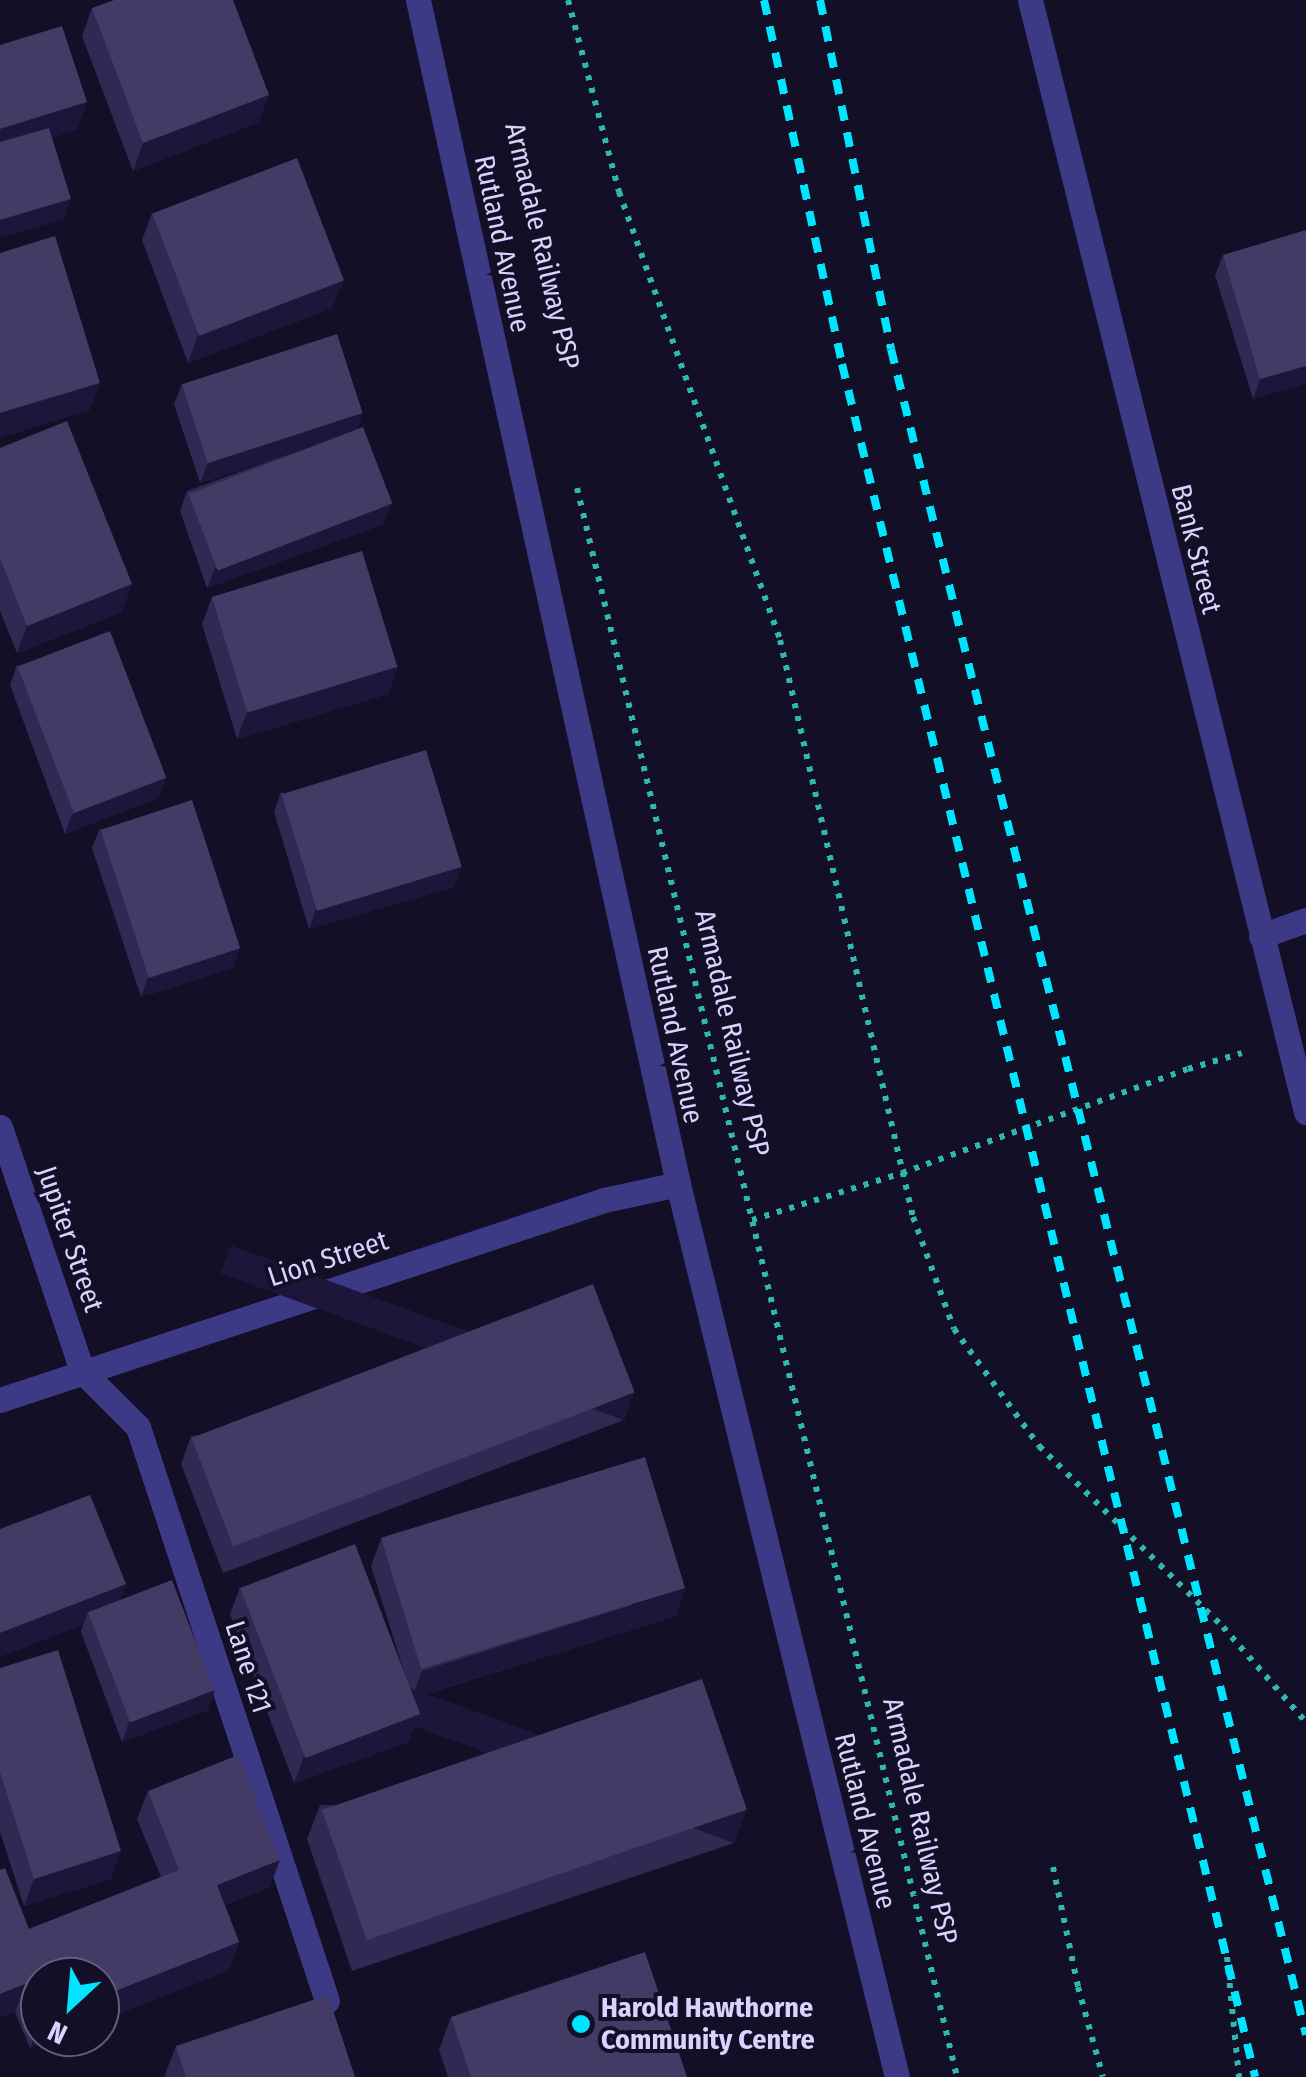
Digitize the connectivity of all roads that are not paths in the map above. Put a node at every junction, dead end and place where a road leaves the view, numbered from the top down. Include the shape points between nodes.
1 (418, 0) edge
2 (1030, 0) edge
3 (1306, 920) edge
4 (1261, 936) junction
5 (1306, 1112) edge
6 (0, 1127) edge
7 (678, 1184) junction
8 (82, 1371) junction
9 (0, 1400) edge
10 (327, 2000) edge
11 (897, 2077) edge

1 - 7 street, Rutland Avenue
2 - 4 street, Bank Street
3 - 4 street
4 - 5 street, Bank Street
6 - 8 street, Jupiter Street
7 - 8 street, Lion Street via 604,1200
7 - 11 street, Rutland Avenue
8 - 9 street, Lion Street
8 - 10 street, Lane 121 via 138,1428

